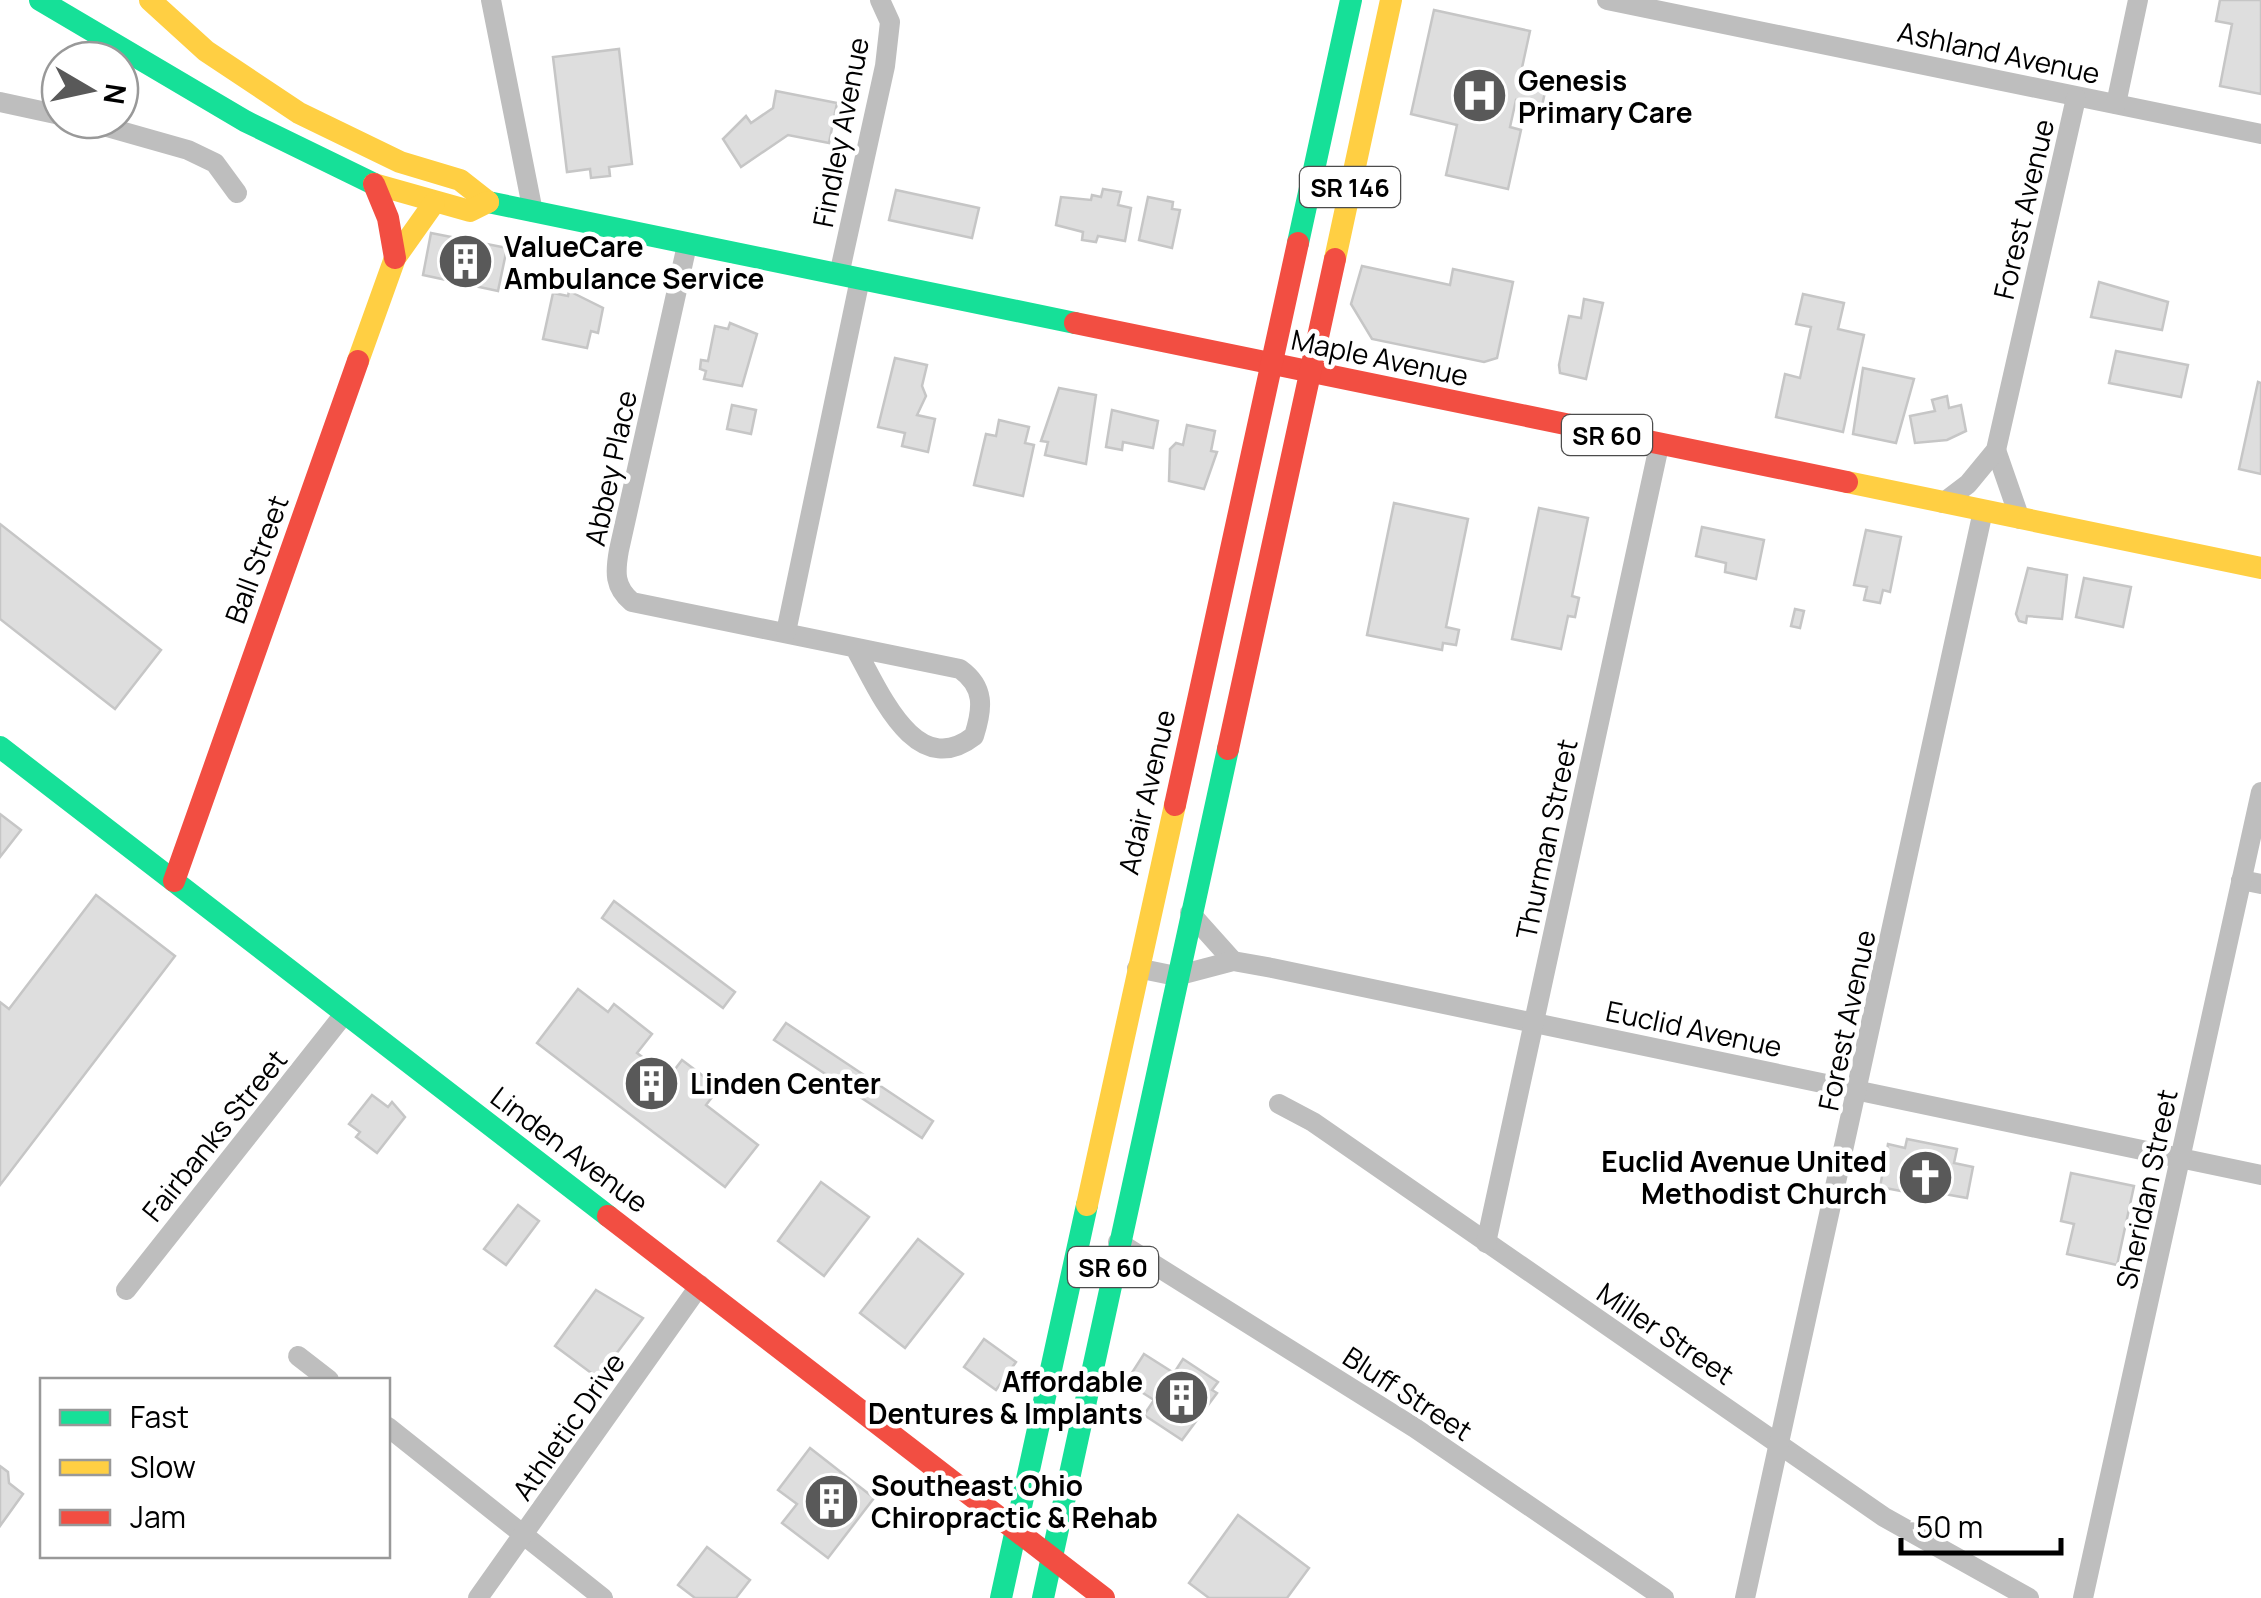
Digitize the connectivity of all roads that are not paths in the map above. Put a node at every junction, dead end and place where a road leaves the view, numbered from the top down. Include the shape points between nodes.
1 (40, 0) edge
2 (150, 0) edge
3 (492, 0) edge
4 (880, 0) edge
5 (1351, 0) edge
6 (1391, 0) edge
7 (1608, 0) edge
8 (2138, 0) edge
9 (2076, 98) junction
10 (0, 102) edge
11 (2116, 104) junction
12 (40, 111) edge
13 (2261, 134) edge
14 (140, 136) edge
15 (374, 184) junction
16 (237, 193) dead end
17 (488, 202) junction
18 (434, 203) junction
19 (533, 212) junction
20 (686, 245) junction
21 (394, 258) junction
22 (850, 277) junction
23 (1270, 364) junction
24 (1308, 374) junction
25 (1659, 446) junction
26 (1996, 450) junction
27 (1944, 503) junction
28 (1983, 512) junction
29 (2020, 519) junction
30 (2261, 568) edge
31 (786, 632) junction
32 (855, 648) junction
33 (0, 747) edge
34 (2261, 792) edge
35 (174, 880) junction
36 (2251, 882) edge
37 (1190, 913) junction
38 (1234, 961) junction
39 (1136, 968) junction
40 (1176, 976) junction
41 (345, 1013) junction
42 (1534, 1022) junction
43 (1860, 1090) junction
44 (1278, 1104) dead end
45 (2181, 1159) junction
46 (2261, 1174) edge
47 (1118, 1242) junction
48 (1486, 1243) junction
49 (700, 1285) junction
50 (126, 1290) dead end
51 (298, 1356) dead end
52 (326, 1378) edge
53 (390, 1429) edge
54 (1778, 1444) junction
55 (1016, 1532) junction
56 (524, 1536) junction
57 (1052, 1558) junction
58 (478, 1598) edge
59 (604, 1598) edge
60 (1001, 1598) edge
61 (1043, 1598) edge
62 (1104, 1598) edge
63 (1664, 1598) edge
64 (1744, 1598) edge
65 (2030, 1598) edge
66 (2083, 1598) edge

1 - 15 main road via 177,85
2 - 17 main road via 226,68 292,112 405,164 477,186
3 - 19 street
4 - 22 street, Findley Avenue via 890,22
5 - 23 main road, Adair Avenue / SR 60
6 - 24 main road, SR 146
7 - 9 street, Ashland Avenue
8 - 11 street
9 - 11 street, Ashland Avenue
9 - 26 street, Forest Avenue
10 - 12 street
11 - 13 street, Ashland Avenue
14 - 16 street via 215,163
15 - 18 main road
15 - 21 main road
17 - 18 main road via 470,211
17 - 19 main road, Maple Avenue
18 - 21 main road, Ball Street
19 - 20 main road, Maple Avenue
20 - 22 main road, Maple Avenue
20 - 31 street, Abbey Place via 615,575 632,602
21 - 35 main road, Ball Street
22 - 23 main road, Maple Avenue
22 - 31 street
23 - 24 main road, Maple Avenue
23 - 39 main road, Adair Avenue / SR 60
24 - 25 main road, Maple Avenue / SR 60
24 - 37 main road, SR 60
25 - 27 main road, Maple Avenue / SR 60
25 - 42 street, Thurman Street
26 - 27 street, Forest Avenue
26 - 29 street
27 - 28 main road, Maple Avenue / SR 60
28 - 29 main road, Maple Avenue / SR 60
28 - 43 street, Forest Avenue
29 - 30 main road, Maple Avenue / SR 60
31 - 32 street, Abbey Place
32 - 32 street, Abbey Place via 886,704 928,748 946,752 974,736 982,714 980,691 960,668
33 - 35 main road, Linden Avenue
34 - 36 street, Sheridan Street
35 - 41 main road, Linden Avenue
36 - 45 street, Sheridan Street
37 - 38 street
37 - 40 main road, SR 60
38 - 40 street, Euclid Avenue
38 - 42 street, Euclid Avenue
39 - 40 street, Euclid Avenue
39 - 55 main road, Adair Avenue / SR 60
40 - 47 main road, SR 60
41 - 49 main road, Linden Avenue
41 - 50 street, Fairbanks Street
42 - 43 street, Euclid Avenue
42 - 48 street, Thurman Street
43 - 45 street, Euclid Avenue
43 - 54 street, Forest Avenue
44 - 48 street, Miller Street via 1314,1122
45 - 46 street, Euclid Avenue
45 - 66 street, Sheridan Street
47 - 57 main road, SR 60
47 - 63 street, Bluff Street via 1415,1428
48 - 54 street, Miller Street
49 - 55 main road, Linden Avenue
49 - 56 street, Athletic Drive
51 - 52 street
53 - 56 street
54 - 64 street, Forest Avenue
54 - 65 street, Miller Street via 1926,1544
55 - 57 main road, Linden Avenue
55 - 60 main road, Adair Avenue / SR 60
56 - 58 street, Athletic Drive
56 - 59 street
57 - 61 main road, SR 60
57 - 62 main road, Linden Avenue

